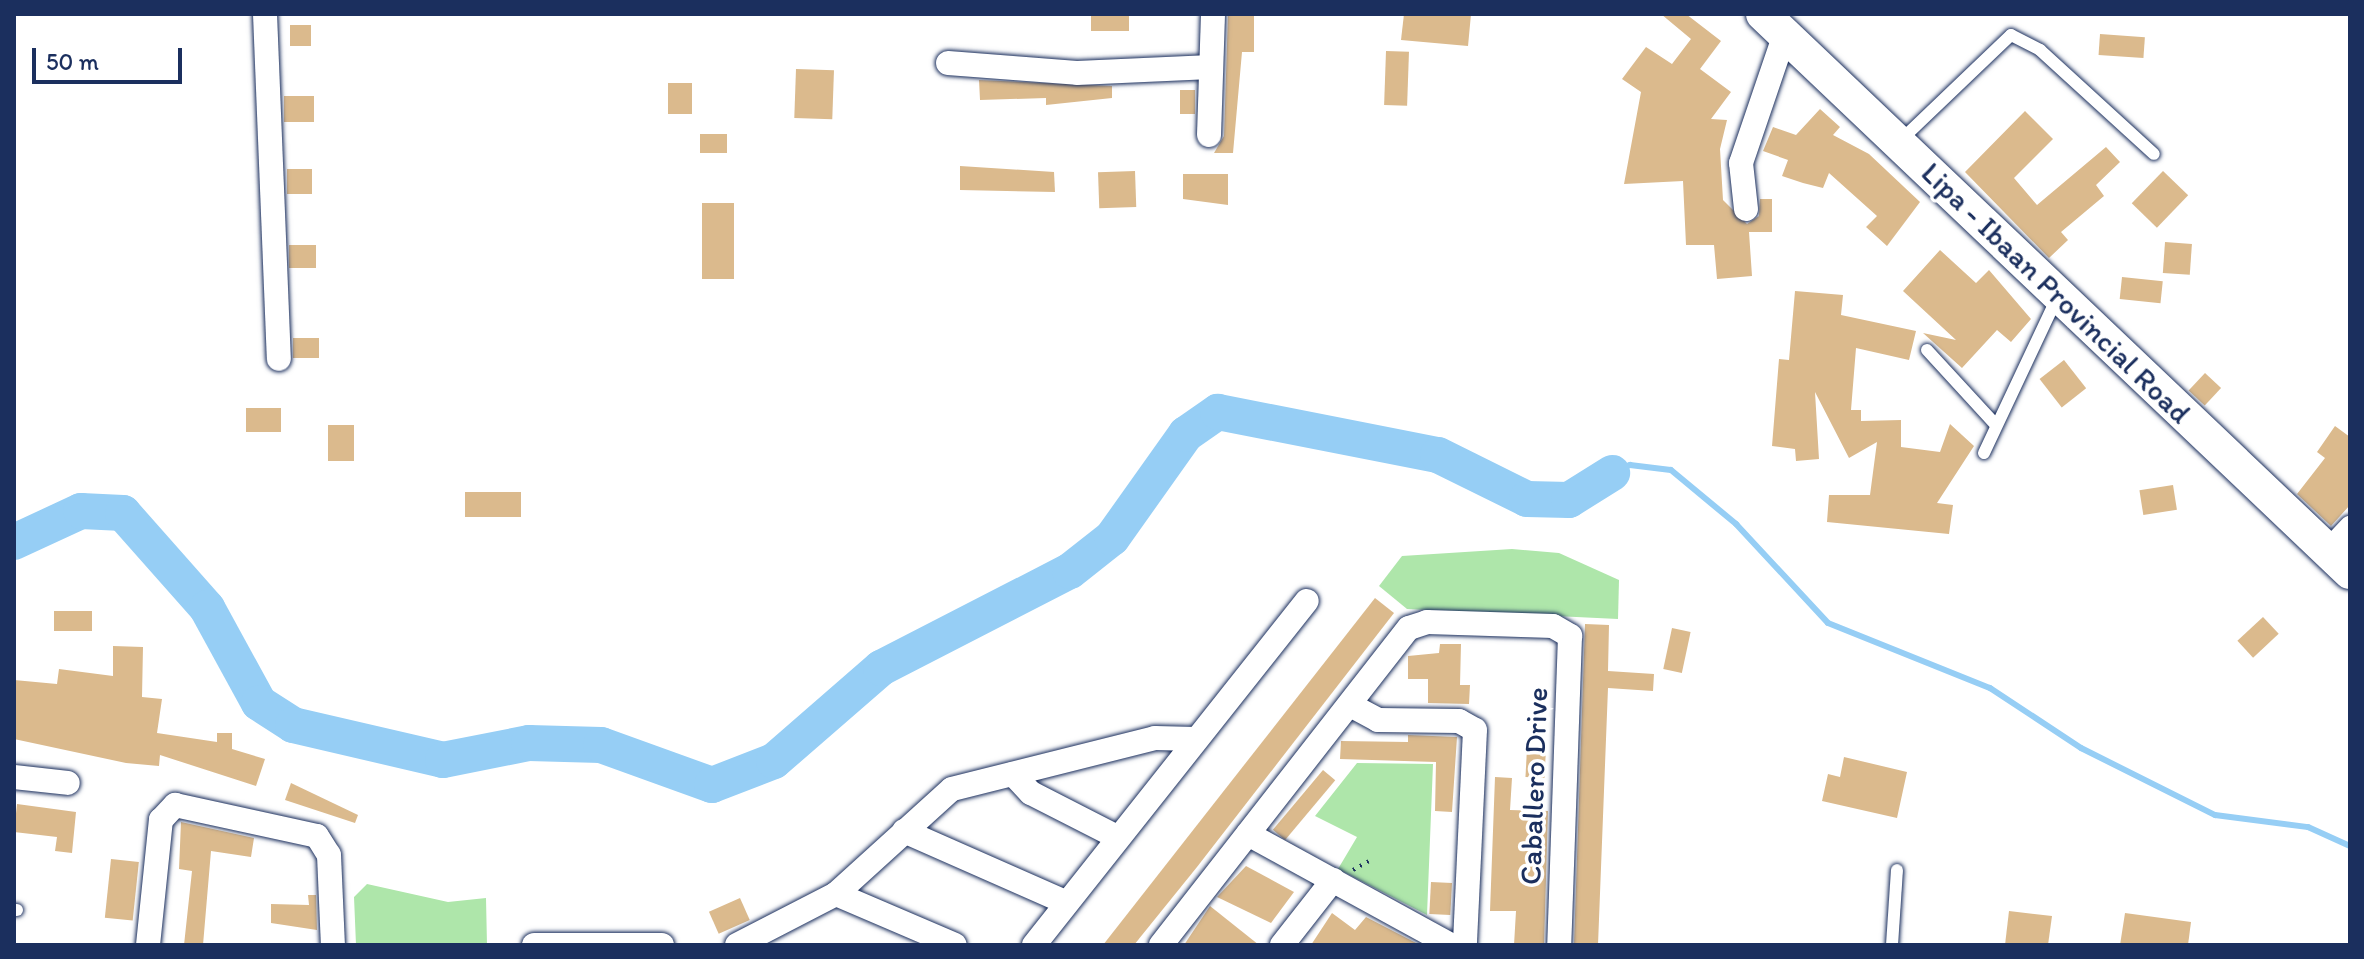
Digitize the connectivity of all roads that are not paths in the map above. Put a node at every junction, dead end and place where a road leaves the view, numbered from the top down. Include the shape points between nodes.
1 (265, 14) edge
2 (1213, 14) edge
3 (1774, 24) edge
4 (948, 63) dead end
5 (1211, 67) junction
6 (1209, 135) dead end
7 (1901, 140) junction
8 (2154, 154) dead end
9 (1746, 209) dead end
10 (2057, 298) junction
11 (1927, 350) dead end
12 (279, 359) dead end
13 (1996, 425) junction
14 (1984, 453) dead end
15 (2343, 551) edge
16 (1307, 601) dead end
17 (1352, 706) junction
18 (1196, 739) junction
19 (1013, 774) junction
20 (14, 777) edge
21 (68, 783) dead end
22 (904, 831) junction
23 (1248, 834) junction
24 (1117, 837) junction
25 (1897, 870) dead end
26 (1333, 880) junction
27 (836, 894) junction
28 (1065, 902) junction
29 (625, 943) edge
30 (746, 943) edge
31 (148, 945) edge
32 (333, 945) edge
33 (534, 945) edge
34 (662, 945) edge
35 (955, 945) edge
36 (1034, 945) edge
37 (1161, 945) edge
38 (1282, 945) edge
39 (1451, 945) edge
40 (1465, 945) edge
41 (1559, 945) edge
42 (1892, 945) edge

1 - 12 street
2 - 5 street
3 - 7 main road, Lipa - Ibaan Provincial Road
3 - 9 street via 1741,163
4 - 5 street via 1077,73
5 - 6 street
7 - 8 lane via 2011,35 2040,50
7 - 10 main road, Lipa - Ibaan Provincial Road
10 - 13 lane
10 - 15 main road, Lipa - Ibaan Provincial Road
11 - 13 lane
13 - 14 lane
16 - 18 street
17 - 23 street
17 - 40 street via 1378,720 1459,721 1475,730
17 - 41 street, Caballero Drive via 1415,624 1566,630 1572,643
18 - 19 street via 1155,738
18 - 24 street
19 - 22 street via 952,789
19 - 24 street via 1031,793
20 - 21 street
22 - 27 street
22 - 28 street
23 - 26 street
23 - 37 street
24 - 28 street
25 - 42 lane
26 - 38 street
26 - 39 street
27 - 30 street
27 - 35 street
28 - 36 street
29 - 33 street
29 - 34 street
31 - 32 street via 161,820 175,805 317,836 329,855

